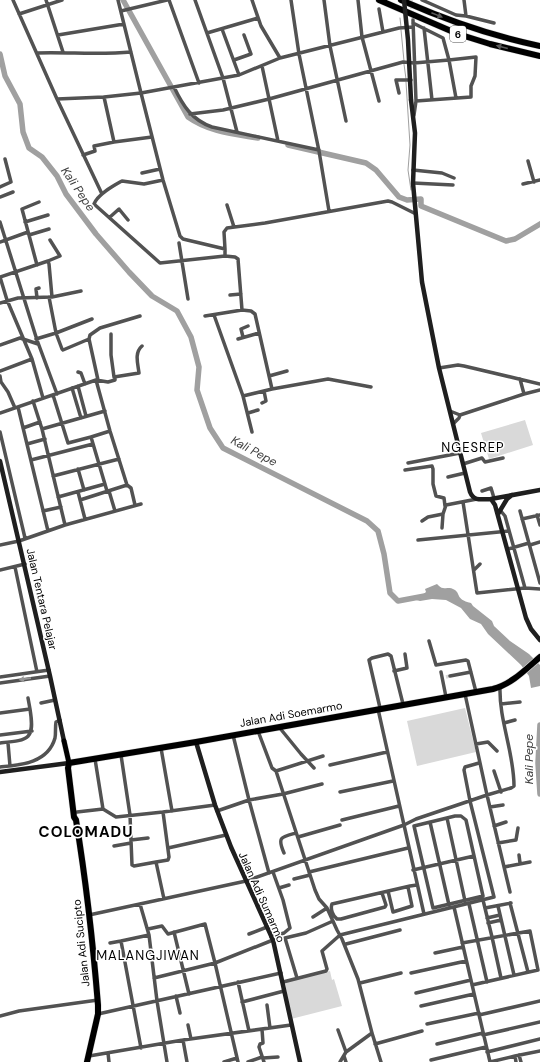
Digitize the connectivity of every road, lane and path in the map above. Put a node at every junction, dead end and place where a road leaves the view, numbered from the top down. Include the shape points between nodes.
1 (13, 0) edge
2 (46, 0) edge
3 (62, 0) edge
4 (118, 0) edge
5 (168, 0) edge
6 (195, 0) edge
7 (252, 0) edge
8 (291, 0) edge
9 (324, 0) edge
10 (358, 0) edge
11 (379, 0) edge
12 (401, 0) edge
13 (404, 0) edge
14 (422, 0) edge
15 (435, 0) edge
16 (464, 0) edge
17 (48, 5) junction
18 (436, 7) junction
19 (379, 9) dead end
20 (121, 10) junction
21 (19, 14) junction
22 (466, 16) junction
23 (258, 18) junction
24 (413, 23) junction
25 (494, 23) dead end
26 (124, 24) junction
27 (424, 28) junction
28 (222, 29) junction
29 (383, 32) junction
30 (207, 33) junction
31 (58, 35) junction
32 (244, 35) dead end
33 (362, 37) junction
34 (330, 46) junction
35 (540, 46) edge
36 (63, 52) junction
37 (131, 52) junction
38 (37, 53) junction
39 (298, 54) junction
40 (540, 56) edge
41 (280, 58) junction
42 (234, 60) junction
43 (449, 60) junction
44 (428, 62) junction
45 (414, 63) junction
46 (262, 66) junction
47 (371, 71) junction
48 (395, 74) dead end
49 (239, 75) junction
50 (223, 78) junction
51 (396, 80) junction
52 (415, 80) junction
53 (337, 81) junction
54 (200, 83) junction
55 (173, 87) junction
56 (307, 89) junction
57 (141, 92) junction
58 (399, 93) dead end
59 (104, 97) junction
60 (456, 98) junction
61 (57, 99) junction
62 (269, 99) junction
63 (432, 100) junction
64 (379, 101) dead end
65 (414, 101) junction
66 (232, 108) junction
67 (190, 114) junction
68 (346, 121) dead end
69 (237, 132) junction
70 (152, 137) junction
71 (114, 142) junction
72 (278, 142) junction
73 (320, 152) junction
74 (83, 155) junction
75 (5, 158) dead end
76 (528, 161) dead end
77 (160, 169) junction
78 (413, 170) junction
79 (142, 173) dead end
80 (454, 178) dead end
81 (163, 180) junction
82 (540, 180) edge
83 (534, 182) junction
84 (413, 183) junction
85 (523, 184) dead end
86 (453, 185) dead end
87 (0, 187) edge
88 (13, 192) dead end
89 (102, 194) junction
90 (0, 197) edge
91 (39, 202) dead end
92 (227, 205) dead end
93 (328, 212) junction
94 (416, 214) junction
95 (48, 215) dead end
96 (110, 217) junction
97 (128, 220) dead end
98 (0, 222) edge
99 (25, 222) junction
100 (234, 227) junction
101 (49, 229) dead end
102 (28, 233) junction
103 (5, 240) junction
104 (50, 240) dead end
105 (0, 242) edge
106 (179, 243) dead end
107 (225, 249) junction
108 (225, 256) junction
109 (48, 261) junction
110 (182, 261) junction
111 (37, 265) junction
112 (15, 272) junction
113 (39, 288) dead end
114 (81, 292) dead end
115 (241, 294) junction
116 (230, 295) dead end
117 (51, 297) junction
118 (23, 298) junction
119 (37, 298) junction
120 (188, 299) dead end
121 (7, 300) junction
122 (0, 303) edge
123 (242, 310) junction
124 (214, 314) junction
125 (140, 316) dead end
126 (205, 316) dead end
127 (92, 319) dead end
128 (248, 326) dead end
129 (56, 333) junction
130 (259, 333) junction
131 (111, 334) dead end
132 (243, 337) junction
133 (24, 338) junction
134 (89, 339) junction
135 (238, 339) dead end
136 (37, 341) junction
137 (0, 345) edge
138 (142, 346) dead end
139 (32, 359) junction
140 (439, 368) junction
141 (287, 371) dead end
142 (0, 372) edge
143 (78, 372) dead end
144 (0, 376) edge
145 (269, 376) junction
146 (115, 377) junction
147 (97, 378) junction
148 (520, 379) junction
149 (84, 384) junction
150 (540, 384) edge
151 (78, 386) junction
152 (371, 387) dead end
153 (72, 388) junction
154 (272, 389) junction
155 (540, 390) edge
156 (264, 391) junction
157 (55, 394) junction
158 (524, 394) junction
159 (243, 396) junction
160 (43, 398) junction
161 (33, 401) junction
162 (262, 403) dead end
163 (16, 407) junction
164 (258, 410) dead end
165 (105, 411) junction
166 (450, 411) junction
167 (0, 413) edge
168 (248, 414) junction
169 (460, 415) junction
170 (86, 416) junction
171 (81, 418) junction
172 (40, 422) junction
173 (62, 423) junction
174 (453, 424) junction
175 (23, 428) junction
176 (42, 429) junction
177 (110, 431) junction
178 (0, 432) edge
179 (252, 432) dead end
180 (91, 437) junction
181 (45, 439) junction
182 (68, 443) junction
183 (27, 444) junction
184 (93, 444) junction
185 (69, 450) junction
186 (460, 452) junction
187 (49, 456) junction
188 (503, 458) dead end
189 (119, 459) junction
190 (31, 460) junction
191 (0, 461) edge
192 (408, 463) dead end
193 (99, 464) junction
194 (463, 464) junction
195 (78, 469) junction
196 (405, 470) dead end
197 (465, 473) junction
198 (53, 476) junction
199 (448, 476) dead end
200 (105, 484) junction
201 (127, 485) junction
202 (84, 490) junction
203 (540, 490) edge
204 (108, 491) junction
205 (482, 491) dead end
206 (78, 492) junction
207 (515, 494) junction
208 (58, 497) junction
209 (493, 498) junction
210 (477, 499) junction
211 (80, 500) junction
212 (463, 502) junction
213 (141, 504) dead end
214 (136, 505) junction
215 (60, 506) junction
216 (445, 506) junction
217 (43, 511) junction
218 (520, 511) dead end
219 (115, 512) junction
220 (499, 512) junction
221 (442, 514) junction
222 (539, 515) edge
223 (86, 519) junction
224 (522, 519) junction
225 (422, 521) dead end
226 (65, 525) junction
227 (540, 525) edge
228 (442, 528) dead end
229 (48, 531) junction
230 (509, 531) junction
231 (24, 532) junction
232 (504, 532) junction
233 (17, 534) junction
234 (468, 535) junction
235 (25, 538) junction
236 (418, 540) dead end
237 (19, 541) junction
238 (540, 542) edge
239 (529, 544) junction
240 (0, 545) edge
241 (514, 548) junction
242 (508, 549) junction
243 (25, 564) junction
244 (480, 564) dead end
245 (15, 567) junction
246 (0, 570) edge
247 (474, 570) junction
248 (523, 581) junction
249 (517, 583) junction
250 (540, 583) edge
251 (525, 588) junction
252 (518, 589) junction
253 (540, 589) edge
254 (540, 640) edge
255 (429, 641) dead end
256 (405, 654) dead end
257 (540, 657) edge
258 (49, 670) junction
259 (394, 671) junction
260 (37, 672) junction
261 (441, 672) dead end
262 (471, 672) junction
263 (50, 676) junction
264 (0, 677) edge
265 (446, 677) junction
266 (0, 683) edge
267 (500, 687) junction
268 (476, 692) junction
269 (466, 694) junction
270 (446, 697) junction
271 (28, 698) dead end
272 (56, 700) junction
273 (520, 702) dead end
274 (41, 703) dead end
275 (403, 704) junction
276 (501, 704) junction
277 (30, 709) junction
278 (379, 709) junction
279 (0, 713) edge
280 (60, 720) junction
281 (515, 720) dead end
282 (504, 723) junction
283 (279, 727) junction
284 (32, 730) junction
285 (258, 730) junction
286 (0, 735) edge
287 (233, 735) junction
288 (64, 741) joint
289 (196, 742) junction
290 (0, 743) edge
291 (8, 743) junction
292 (476, 744) junction
293 (161, 748) junction
294 (497, 751) dead end
295 (387, 752) junction
296 (121, 755) junction
297 (323, 756) dead end
298 (95, 759) junction
299 (307, 761) junction
300 (69, 763) junction
301 (479, 763) junction
302 (330, 765) dead end
303 (10, 766) junction
304 (0, 767) edge
305 (314, 768) dead end
306 (276, 771) junction
307 (494, 771) dead end
308 (0, 772) edge
309 (393, 781) junction
310 (322, 784) dead end
311 (340, 792) dead end
312 (501, 792) junction
313 (283, 794) junction
314 (487, 795) junction
315 (249, 800) junction
316 (470, 801) junction
317 (215, 805) junction
318 (503, 805) dead end
319 (399, 806) junction
320 (490, 807) junction
321 (104, 809) junction
322 (172, 811) junction
323 (217, 811) junction
324 (77, 812) junction
325 (163, 812) junction
326 (130, 815) junction
327 (447, 818) junction
328 (76, 820) junction
329 (342, 820) dead end
330 (430, 822) junction
331 (506, 822) dead end
332 (340, 825) dead end
333 (404, 825) junction
334 (494, 826) junction
335 (518, 828) dead end
336 (296, 833) junction
337 (226, 835) junction
338 (298, 837) junction
339 (148, 838) dead end
340 (131, 841) junction
341 (498, 843) junction
342 (114, 846) dead end
343 (168, 848) junction
344 (408, 848) junction
345 (284, 853) dead end
346 (519, 855) dead end
347 (474, 856) junction
348 (305, 859) junction
349 (457, 860) junction
350 (156, 862) junction
351 (530, 862) dead end
352 (520, 863) junction
353 (440, 864) junction
354 (504, 867) junction
355 (424, 868) junction
356 (413, 870) junction
357 (271, 873) junction
358 (310, 873) junction
359 (294, 879) dead end
360 (246, 881) junction
361 (289, 885) dead end
362 (417, 885) junction
363 (408, 887) junction
364 (279, 888) junction
365 (388, 891) junction
366 (510, 892) dead end
367 (382, 893) junction
368 (164, 899) junction
369 (483, 900) junction
370 (467, 902) junction
371 (140, 904) junction
372 (449, 905) junction
373 (498, 906) junction
374 (454, 907) junction
375 (327, 908) junction
376 (485, 908) junction
377 (424, 914) junction
378 (89, 915) junction
379 (500, 915) junction
380 (313, 918) dead end
381 (487, 918) junction
382 (501, 920) junction
383 (333, 921) junction
384 (488, 924) junction
385 (267, 927) junction
386 (371, 927) junction
387 (148, 929) junction
388 (400, 930) dead end
389 (174, 932) junction
390 (284, 933) junction
391 (517, 933) junction
392 (249, 934) dead end
393 (149, 935) junction
394 (340, 935) junction
395 (504, 935) junction
396 (373, 937) junction
397 (492, 937) junction
398 (272, 938) junction
399 (285, 938) junction
400 (477, 940) junction
401 (121, 941) junction
402 (110, 943) dead end
403 (346, 944) dead end
404 (463, 945) junction
405 (435, 953) dead end
406 (466, 961) junction
407 (215, 963) junction
408 (183, 971) junction
409 (528, 972) junction
410 (281, 973) junction
411 (401, 973) dead end
412 (411, 973) dead end
413 (514, 975) junction
414 (154, 978) junction
415 (297, 978) junction
416 (501, 978) junction
417 (471, 980) junction
418 (238, 982) junction
419 (283, 982) junction
420 (487, 982) junction
421 (360, 983) junction
422 (472, 985) junction
423 (220, 986) junction
424 (284, 991) junction
425 (416, 993) dead end
426 (189, 994) junction
427 (474, 994) junction
428 (176, 996) junction
429 (98, 1000) junction
430 (157, 1001) junction
431 (540, 1001) edge
432 (242, 1002) junction
433 (267, 1005) dead end
434 (132, 1006) junction
435 (421, 1006) dead end
436 (98, 1014) junction
437 (180, 1014) dead end
438 (479, 1014) junction
439 (0, 1016) edge
440 (540, 1022) edge
441 (427, 1024) dead end
442 (188, 1025) dead end
443 (291, 1025) junction
444 (270, 1028) junction
445 (262, 1029) junction
446 (338, 1030) dead end
447 (249, 1031) junction
448 (422, 1031) dead end
449 (231, 1033) junction
450 (372, 1033) junction
451 (483, 1034) junction
452 (192, 1039) junction
453 (540, 1039) edge
454 (183, 1040) junction
455 (164, 1044) junction
456 (375, 1044) junction
457 (437, 1044) dead end
458 (486, 1047) junction
459 (141, 1048) junction
460 (540, 1051) edge
461 (487, 1052) junction
462 (108, 1053) junction
463 (345, 1054) junction
464 (517, 1056) junction
465 (278, 1057) dead end
466 (88, 1059) edge
467 (263, 1059) edge
468 (238, 1060) edge
469 (431, 1060) dead end
470 (109, 1062) edge
471 (167, 1062) edge
472 (187, 1062) edge
473 (224, 1062) edge
474 (248, 1062) edge
475 (300, 1062) edge
476 (340, 1062) edge
477 (346, 1062) edge
478 (381, 1062) edge
479 (490, 1062) edge
480 (516, 1062) edge
481 (521, 1062) edge

1 - 21 street
2 - 17 street
3 - 17 street
4 - 20 street
5 - 20 street
5 - 54 street
6 - 30 street
7 - 23 street
8 - 39 street
9 - 34 street
10 - 33 street
40 -> 11 highway, 6 via 458,34
12 -> 35 highway, 6 via 459,24
13 - 65 main road, bridge
14 - 18 street
15 - 18 street
16 - 22 street
17 - 21 street
17 - 31 street
18 - 22 street
19 - 29 street
20 - 26 street
21 - 38 street
22 - 25 street
23 - 28 street
23 - 41 street
24 - 27 street
24 - 29 street
24 - 45 street
26 - 31 street
26 - 37 street
27 - 43 street via 444,38
27 - 44 street
28 - 30 street
28 - 42 street
29 - 33 street
30 - 50 street
31 - 36 street
32 - 42 street via 251,54
33 - 34 street
33 - 47 street
34 - 39 street
34 - 53 street
36 - 37 street
36 - 38 street
37 - 57 street
38 - 61 street
39 - 41 street
39 - 56 street
41 - 46 street
42 - 49 street
43 - 44 street
43 - 60 street
43 - 60 street via 476,57 471,97
44 - 45 street
44 - 63 street
45 - 47 street via 404,61
45 - 52 street
46 - 49 street
46 - 62 street
47 - 53 street
47 - 64 street
48 - 51 street
49 - 50 street
50 - 54 street
50 - 66 street
51 - 52 street
51 - 58 street
52 - 65 street
53 - 56 street
53 - 68 street
54 - 55 street
55 - 57 street
55 - 67 street
56 - 62 street
56 - 73 street
57 - 59 street
57 - 70 street
59 - 61 street
59 - 71 street
60 - 63 street
61 - 74 street
62 - 66 street
62 - 72 street
63 - 65 street
65 - 78 main road
66 - 67 street
66 - 69 street
67 - 69 street via 209,126
69 - 72 street
70 - 71 street
70 - 77 street
71 - 74 street via 94,146 95,151
72 - 73 street
73 - 93 street
74 - 89 street
75 - 87 street via 11,182
76 - 83 street
77 - 79 street
77 - 81 street
78 - 80 street via 442,173
78 - 84 main road
81 - 89 street via 144,184 122,181
81 - 107 street via 181,238
82 - 83 street
83 - 85 street
84 - 86 street
84 - 94 main road
88 - 90 street
89 - 96 street via 94,204
91 - 99 street via 22,208
92 - 100 street
93 - 94 street via 388,201
93 - 100 street
94 - 140 main road via 424,296
95 - 99 street
96 - 97 street via 119,209
96 - 110 street via 158,262
98 - 103 street
99 - 102 street
100 - 107 street via 224,230
101 - 102 street
102 - 103 street
102 - 111 street
103 - 105 street
103 - 112 street
104 - 109 street via 60,256
106 - 110 street
107 - 108 street
108 - 110 street
108 - 115 street via 238,259
109 - 111 street
109 - 117 street
110 - 120 street
111 - 112 street
112 - 118 street
112 - 121 street via 0,277
113 - 119 street via 36,289
114 - 117 street
115 - 116 street
115 - 123 street
117 - 119 street
117 - 129 street
118 - 119 street
118 - 121 street
118 - 136 street
121 - 122 street
121 - 133 street
123 - 124 street
123 - 130 street via 253,312
124 - 126 street
124 - 159 street
125 - 134 street via 100,328 92,333
127 - 129 street
128 - 132 street via 241,329
129 - 134 street via 62,350
129 - 136 street
130 - 132 street
130 - 145 street
131 - 146 street
132 - 135 street
133 - 136 street
133 - 137 street
133 - 139 street
134 - 147 street
136 - 157 street
138 - 146 street via 137,353 139,373
139 - 142 street
139 - 160 street
140 - 148 street via 458,365
140 - 166 main road
141 - 145 street
143 - 149 street via 81,373
144 - 163 street
145 - 154 street
146 - 147 street via 115,380 108,382
147 - 149 street
147 - 165 street
148 - 150 street
148 - 158 street
149 - 151 street
151 - 153 street
151 - 170 street
152 - 154 street via 328,378
153 - 157 street
153 - 171 street
154 - 156 street
155 - 158 street
156 - 159 street
156 - 162 street via 266,400
157 - 160 street
157 - 173 street
158 - 169 street
159 - 168 street
160 - 161 street
161 - 163 street
161 - 172 street
163 - 167 street
163 - 175 street
164 - 168 street
165 - 170 street
165 - 177 street
166 - 169 street
166 - 174 main road
168 - 179 street
169 - 174 street
170 - 171 street
171 - 173 street
172 - 175 street
172 - 176 street
173 - 176 street
173 - 182 street
174 - 186 main road
175 - 183 street
176 - 181 street
177 - 180 street
177 - 189 street
178 - 231 street
180 - 182 street
180 - 184 street
181 - 183 street
181 - 187 street
182 - 185 street
183 - 190 street
184 - 185 street
184 - 193 street
185 - 187 street
186 - 192 street
186 - 194 main road
187 - 190 street
187 - 198 street
188 - 194 street via 485,462 482,458
189 - 193 street
189 - 201 street
190 - 217 street
191 - 233 main road, Jalan Tentara Pelajar
193 - 195 street
193 - 200 street
194 - 197 main road
195 - 198 street
195 - 202 street
196 - 216 street via 432,466 432,484 436,496 444,498
197 - 199 street
197 - 210 main road via 471,495
198 - 208 street
200 - 202 street
200 - 204 street
201 - 204 street
201 - 214 street via 131,488
202 - 206 street
203 - 207 main road
204 - 211 street
204 - 219 street
205 - 209 street via 491,488
206 - 208 street
206 - 211 street
207 - 209 main road
207 - 220 main road via 507,499
208 - 215 street
209 - 210 main road
209 - 220 main road
210 - 212 street
211 - 223 street
212 - 216 street
212 - 234 street
213 - 214 street
214 - 219 street
215 - 217 street
215 - 226 street
216 - 221 street
217 - 229 street
218 - 224 street
219 - 223 street
220 - 230 street via 504,514
220 - 232 main road
221 - 225 street
221 - 228 street
222 - 224 street
222 - 227 street
223 - 226 street
224 - 239 street
226 - 229 street
229 - 235 street
230 - 232 street
230 - 241 street
231 - 233 street
231 - 235 street
232 - 234 street
232 - 242 main road
233 - 237 main road, Jalan Tentara Pelajar
234 - 236 street
234 - 247 street
235 - 237 street
237 - 240 street
237 - 243 main road, Jalan Tentara Pelajar
238 - 239 street
239 - 241 street
239 - 250 street
241 - 242 street
241 - 248 street
242 - 249 main road
243 - 245 street
243 - 258 main road, Jalan Tentara Pelajar
244 - 247 street
245 - 246 street
245 - 260 street
247 - 252 street via 478,594
248 - 249 street
248 - 251 street
249 - 252 main road
251 - 252 street
251 - 253 street
252 - 254 main road via 531,629
255 - 262 street via 436,665 467,660
256 - 259 street via 407,668
257 - 267 highway, Jalan Adi Soemarmo
258 - 260 street
258 - 263 main road, Jalan Tentara Pelajar
259 - 275 street
259 - 278 street via 390,655 369,659
260 - 264 street
261 - 265 street
262 - 265 street
262 - 268 street
263 -> 266 street
263 - 272 main road, Jalan Tentara Pelajar
265 - 270 street
267 - 268 highway, Jalan Adi Soemarmo
267 - 276 street
268 - 269 highway, Jalan Adi Soemarmo
269 - 270 highway, Jalan Adi Soemarmo
269 - 292 street
270 - 275 highway, Jalan Adi Soemarmo
271 - 277 street
272 - 274 street
272 - 280 main road, Jalan Tentara Pelajar
273 - 276 street
275 - 278 highway, Jalan Adi Soemarmo
276 - 282 street
277 - 279 street
277 - 284 street
278 - 283 highway, Jalan Adi Soemarmo
278 - 295 street
280 - 288 main road, Jalan Tentara Pelajar
280 - 303 street via 56,722 55,739 43,756 29,763
281 - 282 street
282 - 312 street via 514,785
283 - 285 highway, Jalan Adi Soemarmo
283 - 299 street
284 - 286 street
284 - 291 street via 25,740
285 - 287 highway, Jalan Adi Soemarmo
285 - 306 street via 272,768
287 - 289 highway, Jalan Adi Soemarmo
287 - 315 street
288 - 300 main road, Jalan Adi Sucipto
289 - 293 highway, Jalan Adi Soemarmo
289 - 317 main road, Jalan Adi Sumarmo
290 - 291 street
291 - 303 street
292 - 294 street via 488,742
292 - 301 street
293 - 296 highway, Jalan Adi Soemarmo
293 - 322 street
295 - 302 street
295 - 309 street
296 - 298 highway, Jalan Adi Soemarmo
296 - 326 street
297 - 299 street
298 - 300 highway, Jalan Adi Soemarmo
298 - 321 street
299 - 305 street
299 - 306 street
300 - 308 main road
300 - 324 highway, Jalan Adi Sucipto
300 - 328 highway, Jalan Adi Sucipto
301 - 314 street
301 - 316 street via 464,768
303 - 304 street
306 - 313 street
307 - 312 street
309 - 311 street
309 - 319 street
310 - 313 street
312 - 314 street
313 - 315 street
313 - 336 street
314 - 316 street
314 - 320 street
315 - 323 street
315 - 357 street
316 - 333 street
316 - 369 street via 494,897
317 - 322 street
317 - 323 main road, Jalan Adi Sumarmo
318 - 320 street
319 - 329 street
319 - 333 street
320 - 334 street
321 - 324 street
321 - 326 street via 114,816
322 - 325 street
323 - 337 main road, Jalan Adi Sumarmo
324 - 328 highway, Jalan Adi Sucipto
325 - 326 street
325 - 343 street
326 - 340 street
327 - 330 street
327 - 347 street via 464,818
327 - 349 street
328 - 378 highway, Jalan Adi Sucipto
330 - 353 street
330 - 355 street via 414,826
331 - 334 street
332 - 338 street
333 - 344 street
333 - 348 street
334 - 341 street
335 - 341 street via 516,840
336 - 338 street
336 - 345 street via 280,840
337 - 343 street
337 - 360 main road, Jalan Adi Sumarmo
338 - 348 street
339 - 340 street
340 - 342 street
340 - 350 street via 133,866
341 - 354 street
343 - 350 street via 169,859
344 - 356 street
344 - 358 street
346 - 352 street
347 - 349 street
347 - 370 street via 483,896
348 - 357 street
348 - 358 street
349 - 353 street
349 - 370 street
350 - 368 street
351 - 352 street
352 - 354 street
353 - 355 street
353 - 372 street
354 - 366 street
355 - 356 street
355 - 372 street via 433,908
356 - 362 street
357 - 360 street
357 - 364 street
358 - 359 street
358 - 375 street via 317,896
360 - 368 street
360 - 385 main road, Jalan Adi Sumarmo
361 - 364 street
362 - 363 street
362 - 377 street
363 - 365 street
363 - 365 street via 412,906 393,912
364 - 390 street via 290,928
365 - 367 street
367 - 367 street via 385,907 341,919 334,916 332,904
368 - 371 street
369 - 370 street
369 - 376 street
370 - 372 street
370 - 374 street
370 - 400 street
371 - 378 street
371 - 387 street
373 - 376 street
373 - 379 street
373 - 391 street via 511,903
374 - 377 street
374 - 404 street
375 - 380 street
375 - 383 street
376 - 381 street
377 - 386 street
378 - 429 highway, Jalan Adi Sucipto
379 - 381 street
379 - 382 street
381 - 384 street
382 - 384 street
382 - 395 street
383 - 394 street
383 - 399 street
384 - 397 street
385 - 392 street
385 - 398 main road, Jalan Adi Sumarmo
386 - 394 street
386 - 396 street
387 - 389 street via 162,926 167,934
387 - 393 street
388 - 396 street
389 - 407 street via 205,924
389 - 408 street
390 - 398 street
390 - 399 street
391 - 395 street
391 - 409 street
391 - 409 street via 530,931 538,968 537,971
393 - 401 street
393 - 414 street
394 - 415 street via 322,951 326,971
394 - 421 street
395 - 397 street
395 - 413 street
396 - 403 street
397 - 400 street
397 - 416 street
398 - 407 street
398 - 410 main road, Jalan Adi Sumarmo
399 - 415 street
400 - 404 street
400 - 420 street
401 - 402 street
401 - 434 street
404 - 405 street
404 - 406 street
406 - 412 street
406 - 417 street
407 - 408 street
407 - 423 street
408 - 414 street
408 - 426 street
409 - 413 street
410 - 418 street
410 - 419 main road, Jalan Adi Sumarmo
411 - 421 street
413 - 416 street
414 - 430 street
415 - 419 street
416 - 420 street
417 - 422 street
417 - 425 street
418 - 423 street
418 - 432 street
419 - 424 main road, Jalan Adi Sumarmo
420 - 422 street
421 - 450 street
422 - 427 street
423 - 426 street
423 - 449 street
424 - 432 street
424 - 443 main road, Jalan Adi Sumarmo
426 - 428 street
427 - 435 street
427 - 438 street
428 - 430 street
428 - 437 street
429 - 436 highway, Jalan Adi Sucipto
429 - 439 street
430 - 434 street
430 - 455 street
431 - 438 street
432 - 447 street
433 - 444 street
434 - 436 street
434 - 459 street
436 - 466 highway, Jalan Adi Sucipto
438 - 441 street
438 - 451 street
440 - 451 street
442 - 452 street
443 - 444 street
443 - 475 main road, Jalan Adi Sumarmo
444 - 445 street
445 - 447 street
445 - 467 street via 264,1043 259,1047
446 - 463 street
447 - 449 street
448 - 456 street
449 - 452 street
449 - 468 street
450 - 456 street
450 - 463 street
451 - 457 street
451 - 458 street
452 - 454 street
453 - 461 street
454 - 455 street
454 - 472 street
455 - 459 street
455 - 471 street
456 - 478 street
458 - 461 street
458 - 469 street
459 - 462 street
460 - 464 street
461 - 479 street
462 - 466 street
462 - 470 street
463 - 476 street
463 - 477 street
464 - 479 street
464 - 480 street
464 - 481 street
465 - 467 street
467 - 474 street
468 - 473 street

